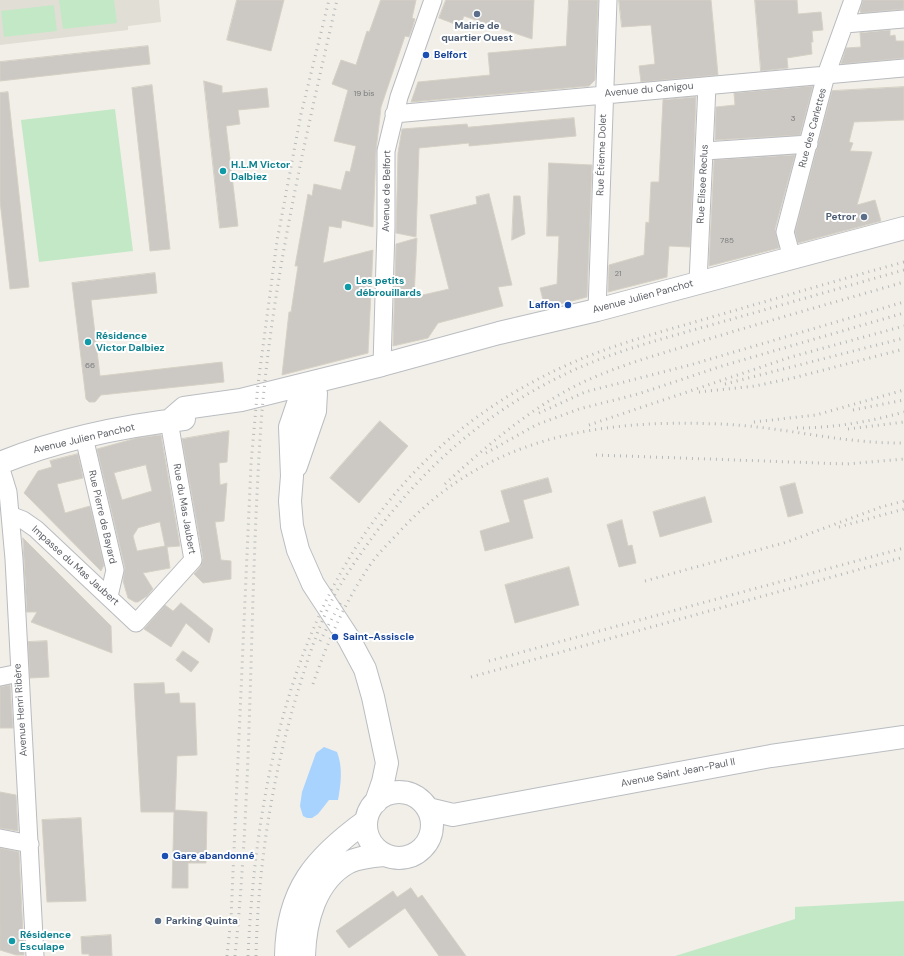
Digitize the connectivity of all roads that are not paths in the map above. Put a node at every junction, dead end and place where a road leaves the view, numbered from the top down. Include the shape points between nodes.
1 (433, 0) edge
2 (608, 0) edge
3 (853, 0) edge
4 (904, 19) edge
5 (845, 24) junction
6 (904, 68) edge
7 (826, 75) junction
8 (707, 86) junction
9 (604, 94) junction
10 (394, 114) junction
11 (809, 144) junction
12 (705, 151) junction
13 (904, 228) edge
14 (792, 258) junction
15 (698, 282) junction
16 (597, 310) junction
17 (382, 366) junction
18 (310, 390) junction
19 (274, 398) junction
20 (169, 421) junction
21 (290, 427) junction
22 (84, 437) junction
23 (0, 463) edge
24 (0, 466) edge
25 (292, 476) junction
26 (10, 515) junction
27 (7, 560) edge
28 (109, 596) junction
29 (136, 623) joint
30 (19, 673) junction
31 (0, 677) edge
32 (904, 737) edge
33 (387, 763) junction
34 (409, 794) junction
35 (376, 802) junction
36 (428, 809) junction
37 (453, 815) junction
38 (366, 821) junction
39 (0, 838) edge
40 (428, 840) junction
41 (30, 844) junction
42 (385, 855) junction
43 (35, 956) edge
44 (286, 956) edge
45 (304, 956) edge

1 - 10 street, Avenue de Belfort
2 - 9 street, Rue Étienne Dolet
3 - 5 street, Rue des Carlettes
4 - 5 street
5 - 7 street, Rue des Carlettes
6 - 7 street, Avenue du Canigou
7 - 8 street, Avenue du Canigou
7 - 11 street, Rue des Carlettes
8 - 9 street, Avenue du Canigou
8 - 12 street, Rue Elisee Reclus
9 - 10 street, Avenue du Canigou
9 - 16 street, Rue Étienne Dolet
10 - 17 street, Avenue de Belfort via 386,151
11 - 12 street
11 - 14 street, Rue des Carlettes via 785,232
12 - 15 street, Rue Elisee Reclus
13 - 14 street, Avenue Julien Panchot
14 - 15 street, Avenue Julien Panchot
15 - 16 street, Avenue Julien Panchot
16 - 17 street, Avenue Julien Panchot via 499,333
17 - 18 street, Avenue Julien Panchot
18 - 19 street, Avenue Julien Panchot
18 - 19 street, Avenue Julien Panchot
18 - 21 street
18 - 25 street via 315,411
19 - 20 street, Avenue Julien Panchot
19 - 21 street
20 - 22 street, Avenue Julien Panchot
20 - 29 street, Rue du Mas Jaubert via 193,560
21 - 25 street
22 - 23 street, Avenue Julien Panchot via 33,449
22 - 28 street, Rue Pierre de Bayard via 115,570
24 - 26 street, Avenue Henri Ribère via 8,492
25 - 33 street via 291,514 298,550 313,584 349,639 365,669
26 - 27 street, Avenue Henri Ribère
26 - 28 street, Impasse du Mas Jaubert via 36,529
27 - 30 street, Avenue Henri Ribère
28 - 29 street, Impasse du Mas Jaubert
30 - 31 street
30 - 41 street, Avenue Henri Ribère
32 - 37 street, Avenue Saint Jean-Paul II via 771,756
33 - 34 street
33 - 35 street
34 - 35 street via 392,793
34 - 36 street
35 - 38 street
36 - 37 street, Avenue Saint Jean-Paul II
36 - 40 street via 432,830
37 - 40 street
38 - 42 street via 370,841
38 - 44 street via 339,842 303,883 291,913
39 - 41 street
40 - 42 street via 416,853 406,857 395,858
41 - 43 street, Avenue Henri Ribère
42 - 45 street via 364,857 350,862 328,880 310,912 306,926

